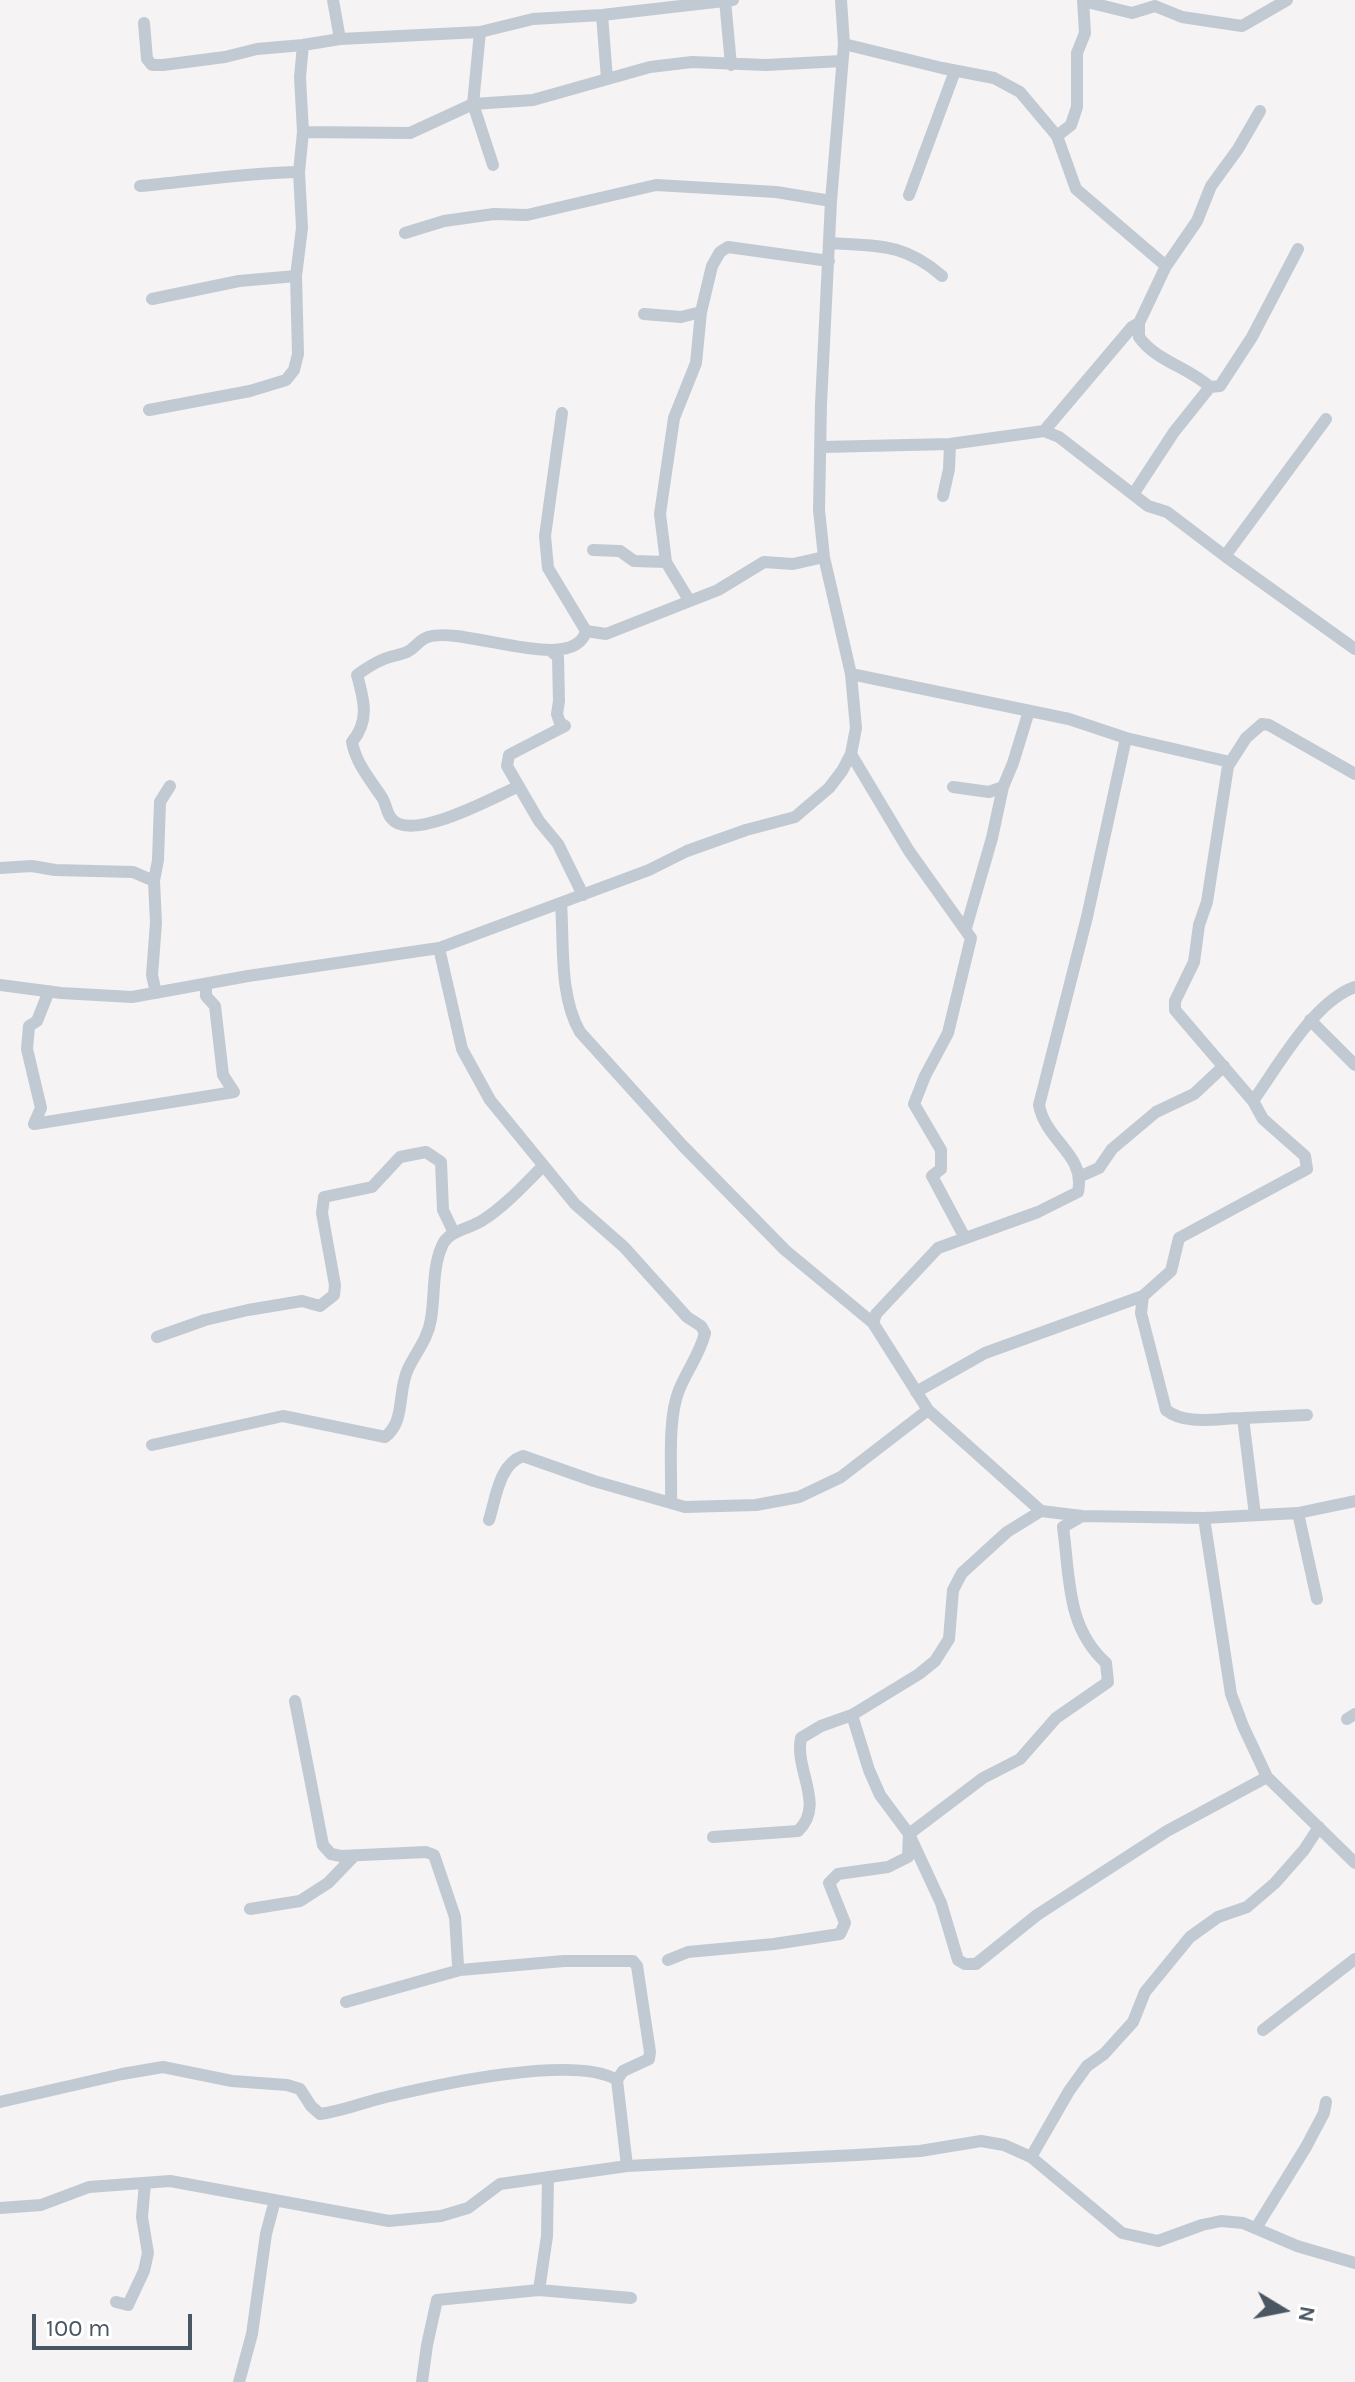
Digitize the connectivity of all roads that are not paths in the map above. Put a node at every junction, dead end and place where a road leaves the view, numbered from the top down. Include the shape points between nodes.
1 (333, 0) edge
2 (572, 0) edge
3 (725, 0) edge
4 (733, 0) edge
5 (841, 0) edge
6 (1083, 0) edge
7 (1287, 0) edge
8 (602, 15) junction
9 (573, 16) junction
10 (144, 23) dead end
11 (480, 32) junction
12 (340, 39) junction
13 (844, 44) junction
14 (303, 45) junction
15 (842, 61) junction
16 (731, 65) junction
17 (955, 71) junction
18 (607, 79) junction
19 (473, 104) junction
20 (1260, 111) dead end
21 (303, 132) junction
22 (1057, 136) junction
23 (493, 165) dead end
24 (299, 172) junction
25 (140, 186) dead end
26 (909, 195) dead end
27 (831, 201) junction
28 (405, 233) dead end
29 (831, 243) junction
30 (1298, 249) dead end
31 (829, 261) junction
32 (1166, 266) junction
33 (296, 276) junction
34 (942, 276) dead end
35 (152, 299) dead end
36 (701, 312) junction
37 (644, 314) dead end
38 (1139, 323) junction
39 (1210, 387) junction
40 (149, 410) dead end
41 (562, 413) dead end
42 (1326, 419) dead end
43 (1044, 431) junction
44 (950, 444) junction
45 (822, 447) junction
46 (1134, 493) junction
47 (943, 496) dead end
48 (593, 550) dead end
49 (1225, 556) junction
50 (824, 557) junction
51 (666, 562) junction
52 (689, 600) junction
53 (586, 631) junction
54 (1355, 649) edge
55 (552, 652) junction
56 (851, 674) junction
57 (1029, 711) junction
58 (1126, 738) junction
59 (851, 754) junction
60 (1230, 762) junction
61 (1355, 774) edge
62 (170, 786) dead end
63 (517, 787) junction
64 (953, 787) dead end
65 (1003, 787) junction
66 (0, 868) edge
67 (154, 881) junction
68 (583, 895) junction
69 (561, 903) junction
70 (966, 928) junction
71 (439, 948) junction
72 (206, 984) junction
73 (0, 985) edge
74 (1355, 987) edge
75 (49, 991) junction
76 (156, 993) junction
77 (1310, 1020) junction
78 (1355, 1065) edge
79 (1224, 1066) junction
80 (1253, 1101) junction
81 (542, 1167) junction
82 (1081, 1176) junction
83 (454, 1233) junction
84 (965, 1238) junction
85 (1143, 1296) junction
86 (873, 1323) junction
87 (157, 1337) dead end
88 (916, 1392) junction
89 (928, 1410) junction
90 (1307, 1415) dead end
91 (1243, 1418) junction
92 (152, 1445) dead end
93 (1355, 1501) edge
94 (671, 1503) junction
95 (1041, 1511) junction
96 (1298, 1513) junction
97 (1255, 1515) junction
98 (1082, 1516) junction
99 (1204, 1518) junction
100 (489, 1520) dead end
101 (1317, 1599) dead end
102 (295, 1701) dead end
103 (852, 1715) junction
104 (1267, 1777) junction
105 (1319, 1827) junction
106 (909, 1834) junction
107 (713, 1837) dead end
108 (354, 1856) junction
109 (1352, 1857) edge
110 (250, 1909) dead end
111 (1355, 1959) edge
112 (668, 1960) dead end
113 (460, 1970) junction
114 (346, 2002) dead end
115 (1263, 2030) dead end
116 (617, 2080) junction
117 (0, 2102) edge
118 (1326, 2102) dead end
119 (1031, 2157) junction
120 (627, 2166) junction
121 (548, 2177) junction
122 (145, 2183) junction
123 (275, 2200) junction
124 (0, 2208) edge
125 (1256, 2228) junction
126 (1355, 2263) edge
127 (539, 2290) junction
128 (631, 2298) dead end
129 (116, 2302) dead end
130 (239, 2382) edge
131 (422, 2382) edge

1 - 12 street
2 - 9 street
3 - 4 street
3 - 8 street
3 - 16 street
5 - 13 street
6 - 7 street via 1132,13 1155,6 1182,17 1242,26
6 - 22 street via 1077,107 1071,125
8 - 9 street
8 - 18 street
9 - 11 street
10 - 14 street via 152,65
11 - 12 street
11 - 19 street
12 - 14 street
13 - 15 street
13 - 17 street
14 - 21 street
15 - 16 street
15 - 27 street
16 - 18 street via 664,65
17 - 22 street via 994,78 1020,92
17 - 26 street
18 - 19 street via 533,100
19 - 21 street via 410,133
19 - 23 street
20 - 32 street
21 - 24 street
22 - 32 street via 1076,189
24 - 25 street
24 - 33 street via 302,228
27 - 28 street via 656,185 527,215 444,221
27 - 29 street
29 - 31 street
29 - 34 street via 896,248
30 - 39 street via 1252,337 1220,386
31 - 36 street via 728,247 712,266
31 - 45 street
32 - 38 street
33 - 35 street via 239,281
33 - 40 street via 298,354 286,380
36 - 37 street via 681,317
36 - 51 street via 696,363 674,418 665,478 660,514
38 - 39 street via 1143,343
38 - 43 street
39 - 46 street
41 - 53 street via 545,536 548,568
42 - 49 street
43 - 44 street
43 - 46 street
44 - 45 street
44 - 47 street
45 - 50 street via 819,510
46 - 49 street
48 - 51 street via 620,551 634,561
49 - 54 street
50 - 52 street via 793,564 764,562 718,590
50 - 56 street
51 - 52 street
52 - 53 street via 606,634
53 - 55 street via 571,648
55 - 63 street via 558,657 557,714 565,726 509,755 507,766
55 - 63 street via 474,637 427,637 357,675 365,718 352,742 355,756 391,819 421,827
56 - 57 street
56 - 59 street via 856,728
57 - 58 street
57 - 65 street
58 - 60 street
58 - 82 street via 1039,1105 1049,1130
59 - 68 street via 829,788 795,817 687,851
59 - 70 street via 909,851
60 - 61 street via 1262,724
60 - 79 street via 1194,962 1175,1001 1175,1010
62 - 67 street via 160,802
63 - 68 street via 558,844
64 - 65 street via 989,792
65 - 70 street
66 - 67 street via 133,872
67 - 76 street
68 - 69 street
69 - 71 street
69 - 86 street via 568,1001 580,1032 785,1250
70 - 84 street via 971,938 948,1033 914,1104 941,1150 941,1169 932,1176
71 - 72 street
71 - 81 street via 462,1049 490,1100
72 - 75 street via 206,996 215,1006 223,1075 234,1092 34,1124 41,1108 27,1049 29,1026 37,1021
72 - 76 street
73 - 75 street
74 - 77 street
75 - 76 street via 132,997
77 - 78 street
77 - 80 street
79 - 80 street
79 - 82 street via 1194,1094 1156,1112 1112,1149 1099,1168
80 - 85 street via 1263,1119 1305,1156 1307,1169 1179,1238 1171,1271
81 - 83 street via 482,1221
81 - 94 street via 705,1333 678,1392
82 - 84 street via 1078,1192 1060,1202
83 - 87 street via 443,1210 441,1162 426,1152 400,1157 372,1187 324,1197 335,1285 334,1295 320,1306 302,1301 248,1310
83 - 92 street via 442,1244 431,1321 407,1370 393,1432 385,1437 283,1416
84 - 86 street via 938,1248
85 - 88 street via 985,1353
85 - 91 street via 1141,1313 1166,1410 1175,1418
86 - 88 street
88 - 89 street
89 - 94 street via 841,1477 799,1497 756,1505
89 - 95 street
90 - 91 street
91 - 97 street
93 - 96 street
94 - 100 street via 523,1456 506,1468
95 - 98 street
95 - 103 street via 1007,1532 962,1573 953,1590 949,1639 942,1653 919,1674
96 - 97 street
96 - 101 street
97 - 99 street
98 - 99 street
98 - 106 street via 1063,1527 1073,1613 1093,1651 1106,1663 1108,1682 1056,1718 1020,1759 983,1778
99 - 104 street via 1231,1694
102 - 108 street via 323,1845 331,1854
103 - 106 street via 880,1795
103 - 107 street via 801,1738 811,1809 806,1824 798,1831
104 - 105 street
104 - 106 street via 1167,1831 1037,1915 976,1964 958,1960 941,1903
105 - 109 street
105 - 119 street via 1275,1883 1247,1907 1218,1917 1190,1937 1145,1992 1133,2022 1087,2066
106 - 112 street via 908,1857 888,1867 838,1874 829,1883 845,1923 840,1934 688,1952
108 - 110 street via 328,1883 300,1901
108 - 113 street via 434,1855 455,1917
111 - 115 street
113 - 114 street
113 - 116 street via 633,1961 650,2052 649,2059 623,2071
116 - 117 street via 604,2072 541,2069 383,2097 320,2114 300,2089 287,2085 163,2067
116 - 120 street
118 - 125 street via 1306,2147
119 - 120 street via 981,2141 920,2151
119 - 125 street via 1122,2233 1158,2241 1221,2221
120 - 121 street
121 - 123 street via 500,2184 454,2212 389,2221
121 - 127 street
122 - 123 street via 170,2181
122 - 124 street via 89,2187 41,2205
122 - 129 street via 144,2271 128,2305
123 - 130 street
125 - 126 street
127 - 128 street
127 - 131 street via 437,2300

